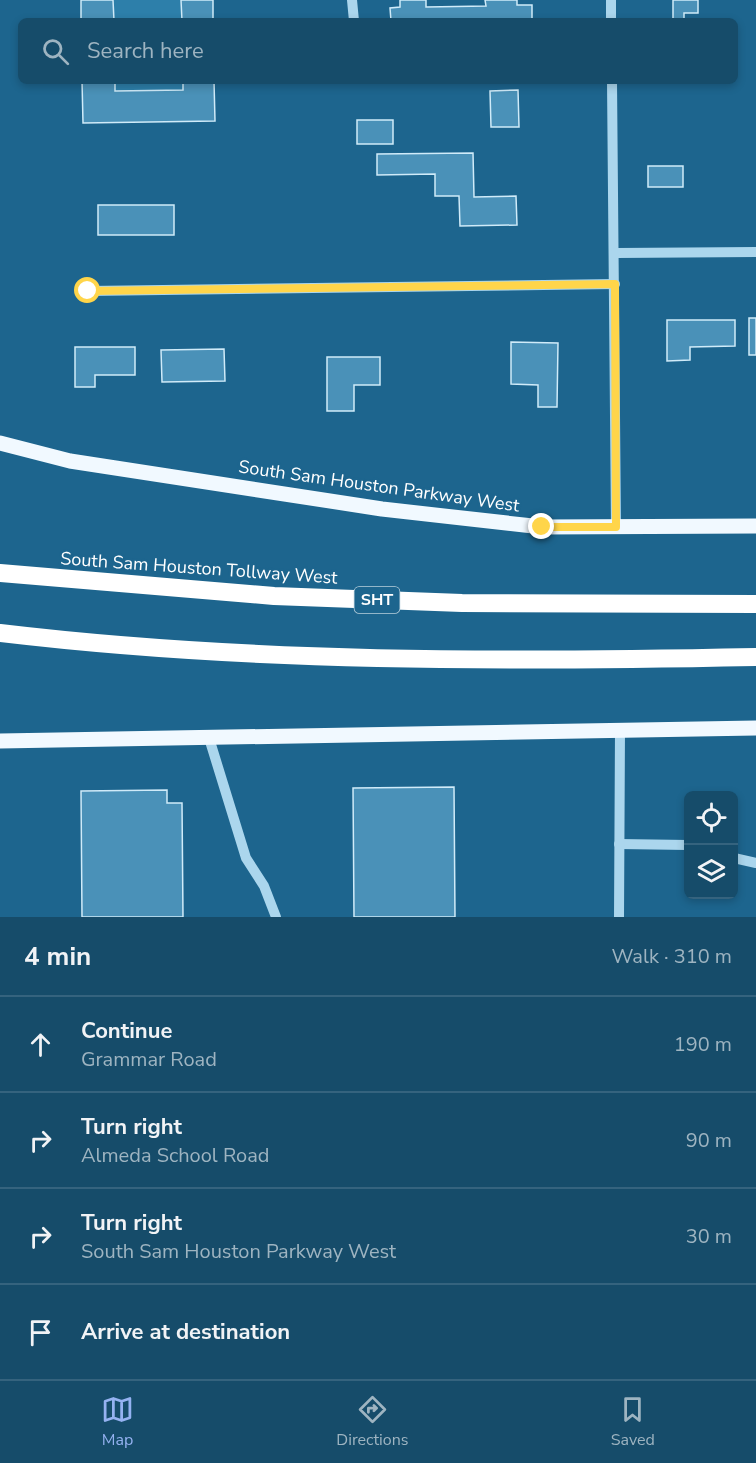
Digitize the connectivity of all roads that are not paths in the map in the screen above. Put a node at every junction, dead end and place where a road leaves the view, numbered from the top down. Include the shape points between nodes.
1 (352, 0) edge
2 (610, 0) edge
3 (354, 18) edge
4 (611, 18) edge
5 (612, 84) edge
6 (756, 252) edge
7 (616, 253) junction
8 (615, 284) junction
9 (88, 291) dead end
10 (0, 443) edge
11 (756, 526) edge
12 (616, 527) junction
13 (0, 573) edge
14 (756, 596) edge
15 (577, 603) junction
16 (756, 604) edge
17 (0, 633) edge
18 (756, 657) edge
19 (756, 728) edge
20 (620, 730) junction
21 (209, 738) junction
22 (0, 741) edge
23 (619, 844) junction
24 (684, 845) edge
25 (738, 859) edge
26 (756, 863) edge
27 (276, 917) edge
28 (618, 917) edge

1 - 3 street
2 - 4 street
5 - 7 street
6 - 7 street
7 - 8 street
8 - 9 street
8 - 12 street
10 - 12 main road, South Sam Houston Parkway West via 70,461 382,509 542,527
11 - 12 main road, South Sam Houston Parkway West
13 - 15 highway, South Sam Houston Tollway West / SHT via 274,596
14 - 15 highway
15 - 16 highway, South Sam Houston Tollway West / SHT
17 - 18 highway via 304,657 579,661
19 - 20 main road
20 - 21 main road
20 - 23 street
21 - 22 main road
21 - 27 street via 246,858 264,886
23 - 24 street
23 - 28 street
25 - 26 street

